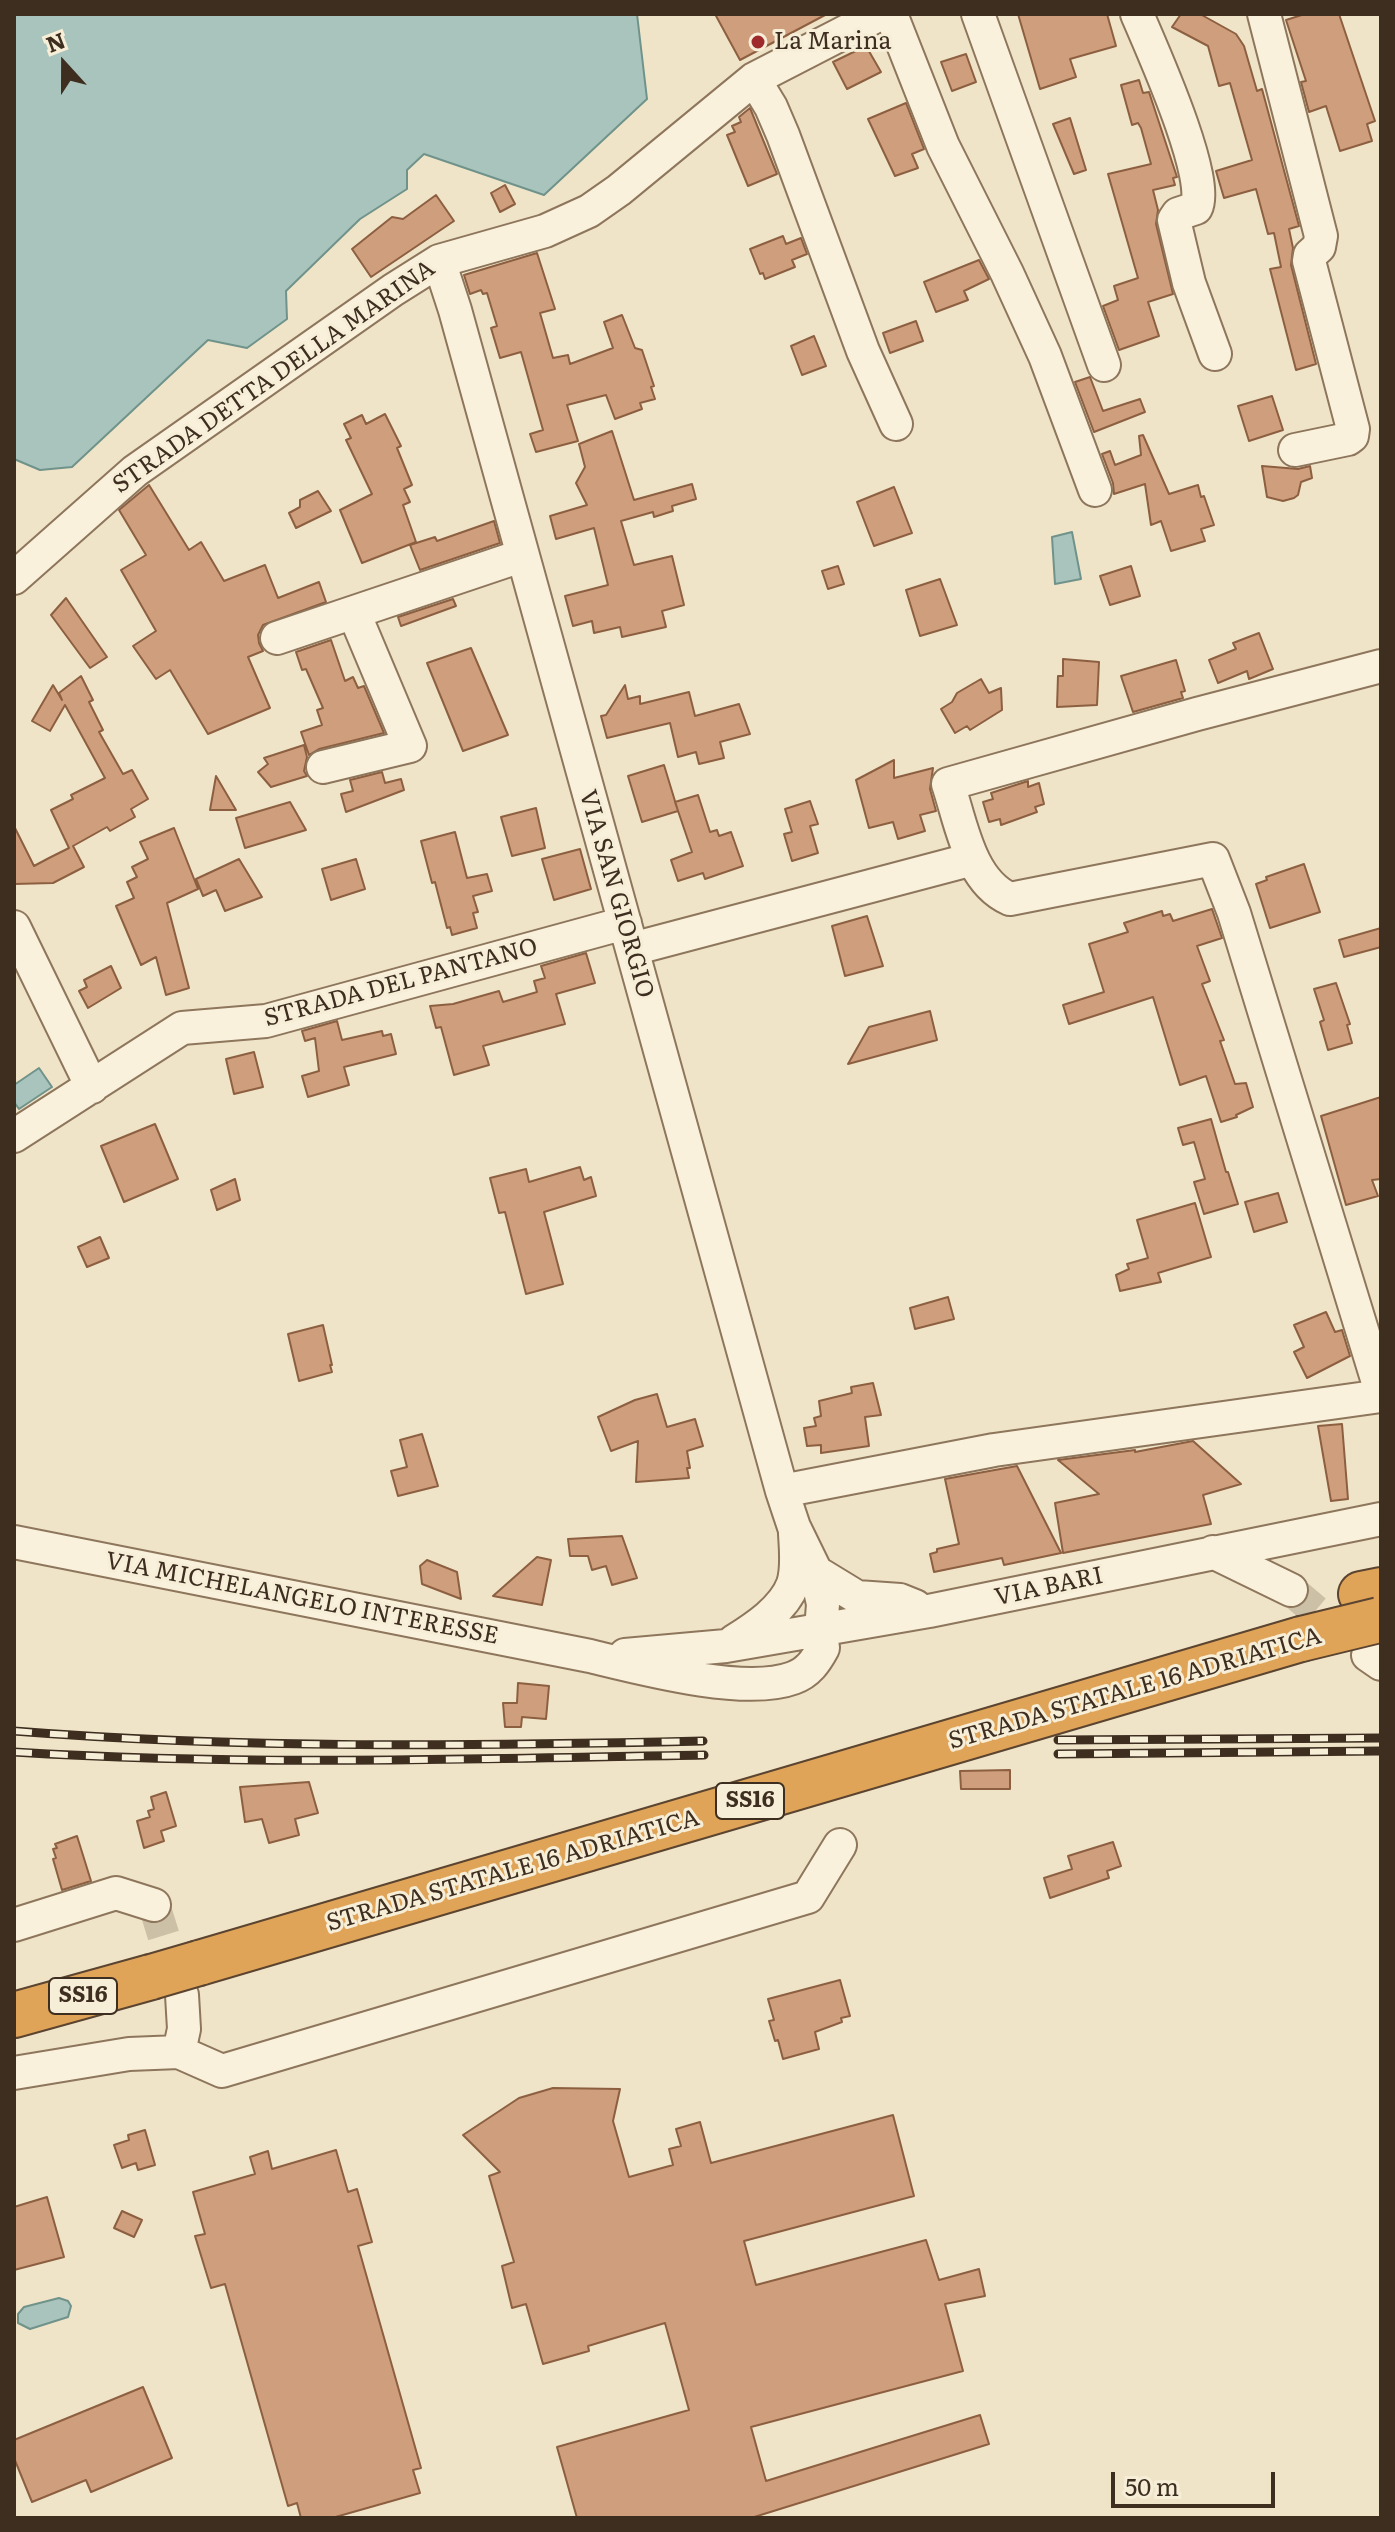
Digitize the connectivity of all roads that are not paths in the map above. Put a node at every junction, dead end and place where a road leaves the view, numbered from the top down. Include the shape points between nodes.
1 (880, 14) edge
2 (891, 14) edge
3 (978, 14) edge
4 (1137, 14) edge
5 (1264, 14) edge
6 (754, 79) junction
7 (439, 261) junction
8 (1215, 354) dead end
9 (1104, 365) dead end
10 (896, 424) dead end
11 (1295, 450) dead end
12 (1095, 490) dead end
13 (521, 556) junction
14 (14, 578) edge
15 (354, 613) junction
16 (277, 638) dead end
17 (1381, 666) edge
18 (323, 767) dead end
19 (973, 859) junction
20 (14, 927) edge
21 (628, 936) junction
22 (92, 1087) junction
23 (14, 1136) edge
24 (1381, 1394) edge
25 (782, 1491) junction
26 (1381, 1519) edge
27 (1275, 1540) junction
28 (14, 1542) edge
29 (1213, 1552) junction
30 (804, 1578) junction
31 (929, 1611) junction
32 (1294, 1614) junction
33 (1375, 1624) edge
34 (821, 1630) junction
35 (726, 1646) junction
36 (590, 1656) junction
37 (840, 1845) dead end
38 (154, 1905) dead end
39 (14, 1925) edge
40 (172, 1964) junction
41 (14, 1983) edge
42 (14, 2015) edge
43 (179, 2052) junction
44 (14, 2073) edge

1 - 6 street, STRADA DETTA DELLA MARINA
2 - 12 street via 943,146 1045,356
3 - 9 street
4 - 8 street via 1184,132 1199,194 1196,208 1174,220 1189,283
5 - 11 street via 1321,236 1309,261 1354,433 1348,439
6 - 7 street, STRADA DETTA DELLA MARINA via 589,211 545,231
6 - 10 street via 783,135 863,351
7 - 13 street, VIA SAN GIORGIO
7 - 14 street, STRADA DETTA DELLA MARINA via 135,471
13 - 15 street
13 - 21 street, VIA SAN GIORGIO
15 - 16 street
15 - 18 street via 410,746
17 - 19 street via 948,784
19 - 21 street, STRADA DEL PANTANO
19 - 24 street via 994,892 1010,899 1213,859
20 - 22 street
21 - 22 street, STRADA DEL PANTANO via 266,1021 182,1028
21 - 25 street, VIA SAN GIORGIO
22 - 23 street, STRADA DEL PANTANO
24 - 25 street via 994,1450
25 - 30 street, VIA SAN GIORGIO
26 - 27 street, VIA BARI
27 - 29 street, VIA BARI
27 - 32 street
28 - 36 street, VIA MICHELANGELO INTERESSE
29 - 31 street, VIA BARI
29 - 32 street
30 - 31 street via 857,1597 900,1600
30 - 34 street, VIA SAN GIORGIO via 823,1604
30 - 35 street via 757,1627
31 - 34 street, VIA BARI
32 - 33 highway, STRADA STATALE 16 ADRIATICA / SS16
32 - 40 highway, STRADA STATALE 16 ADRIATICA / SS16
34 - 35 street, VIA MICHELANGELO INTERESSE
34 - 36 street, VIA MICHELANGELO INTERESSE via 823,1648 812,1666 795,1678 766,1684 664,1674
35 - 36 street, VIA MICHELANGELO INTERESSE
37 - 43 street via 808,1897 222,2071
38 - 39 street via 116,1893
40 - 41 highway, STRADA STATALE 16 ADRIATICA / SS16
40 - 42 highway, STRADA STATALE 16 ADRIATICA / SS16
40 - 43 street via 184,2029
43 - 44 street via 129,2054

